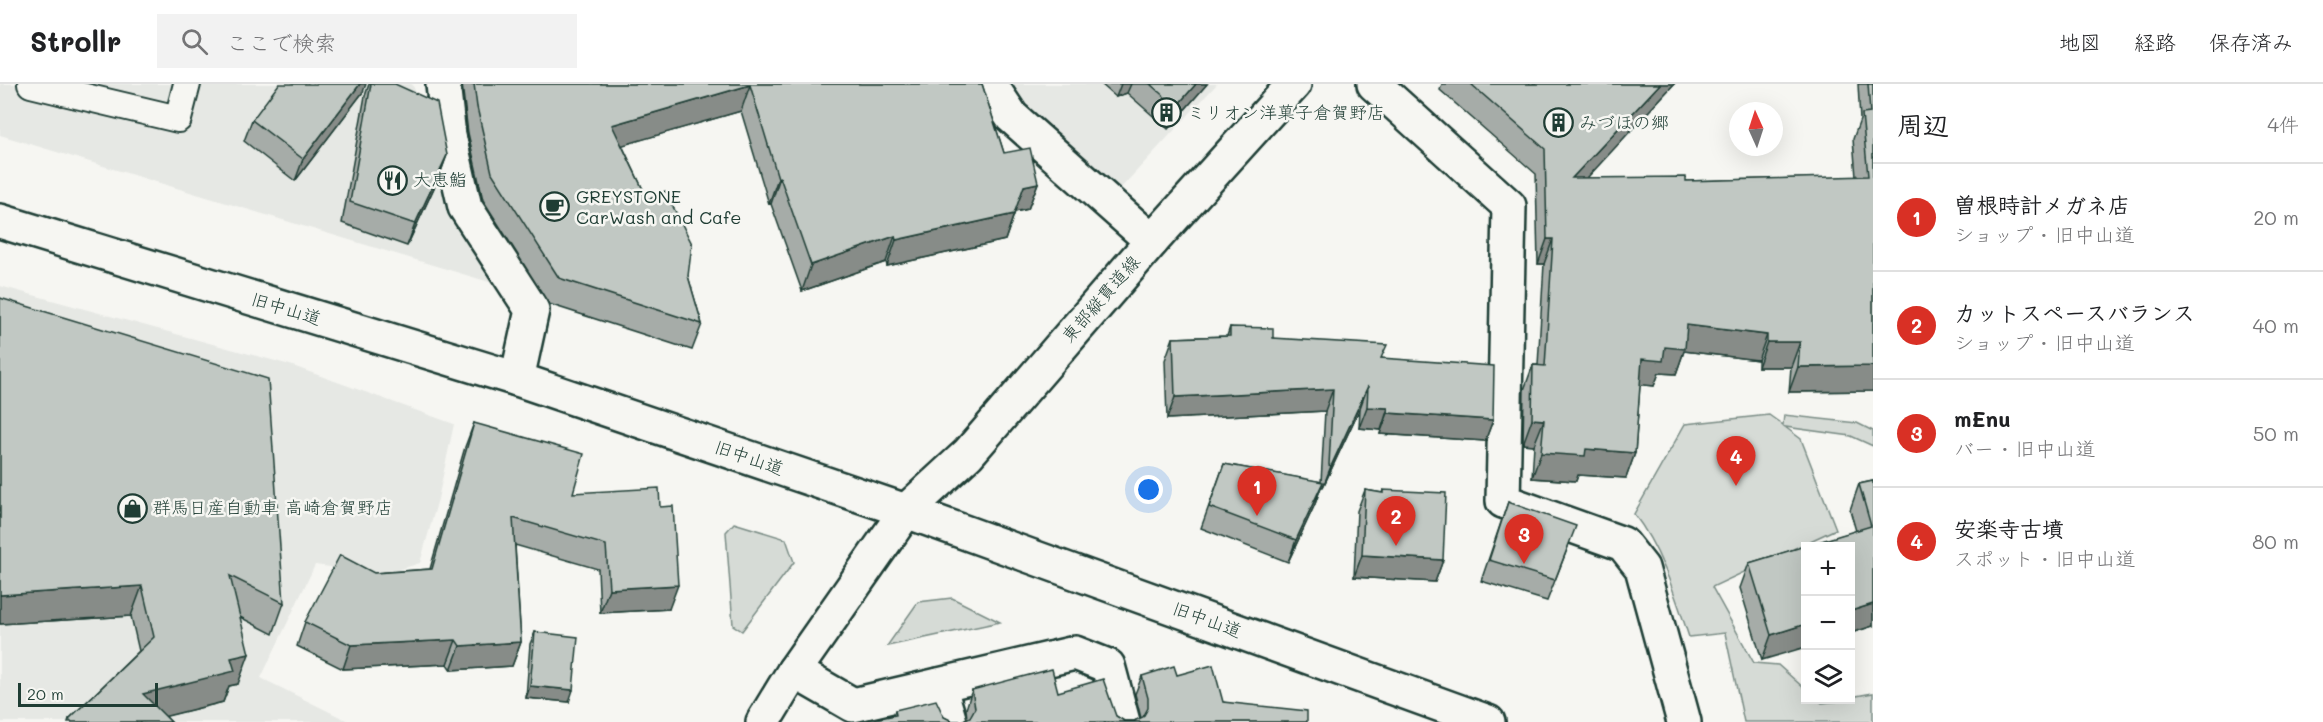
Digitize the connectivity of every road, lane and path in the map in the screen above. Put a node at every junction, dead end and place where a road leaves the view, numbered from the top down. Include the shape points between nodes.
1 (31, 84) edge
2 (187, 84) edge
3 (443, 84) edge
4 (990, 84) edge
5 (1293, 84) edge
6 (1374, 84) edge
7 (65, 88) edge
8 (0, 221) edge
9 (1152, 241) junction
10 (517, 379) junction
11 (906, 511) junction
12 (794, 671) junction
13 (939, 684) junction
14 (869, 711) edge
15 (763, 722) edge
16 (950, 722) edge
17 (1123, 722) edge
18 (1488, 722) edge
19 (1684, 722) edge

1 - 7 lane
2 - 7 lane via 178,119
3 - 10 street via 449,136 465,207 532,310
4 - 9 street via 1012,117
5 - 9 street, 東部縦貫道線
6 - 19 street via 1509,206 1503,501 1623,544 1642,568
8 - 10 street, 旧中山道
9 - 11 street, 東部縦貫道線 via 968,453
10 - 11 street, 旧中山道
11 - 12 street, 東部縦貫道線
11 - 18 street, 旧中山道
12 - 14 street
12 - 15 street, 東部縦貫道線
13 - 14 street
13 - 16 street
13 - 17 street via 1075,653 1108,666

